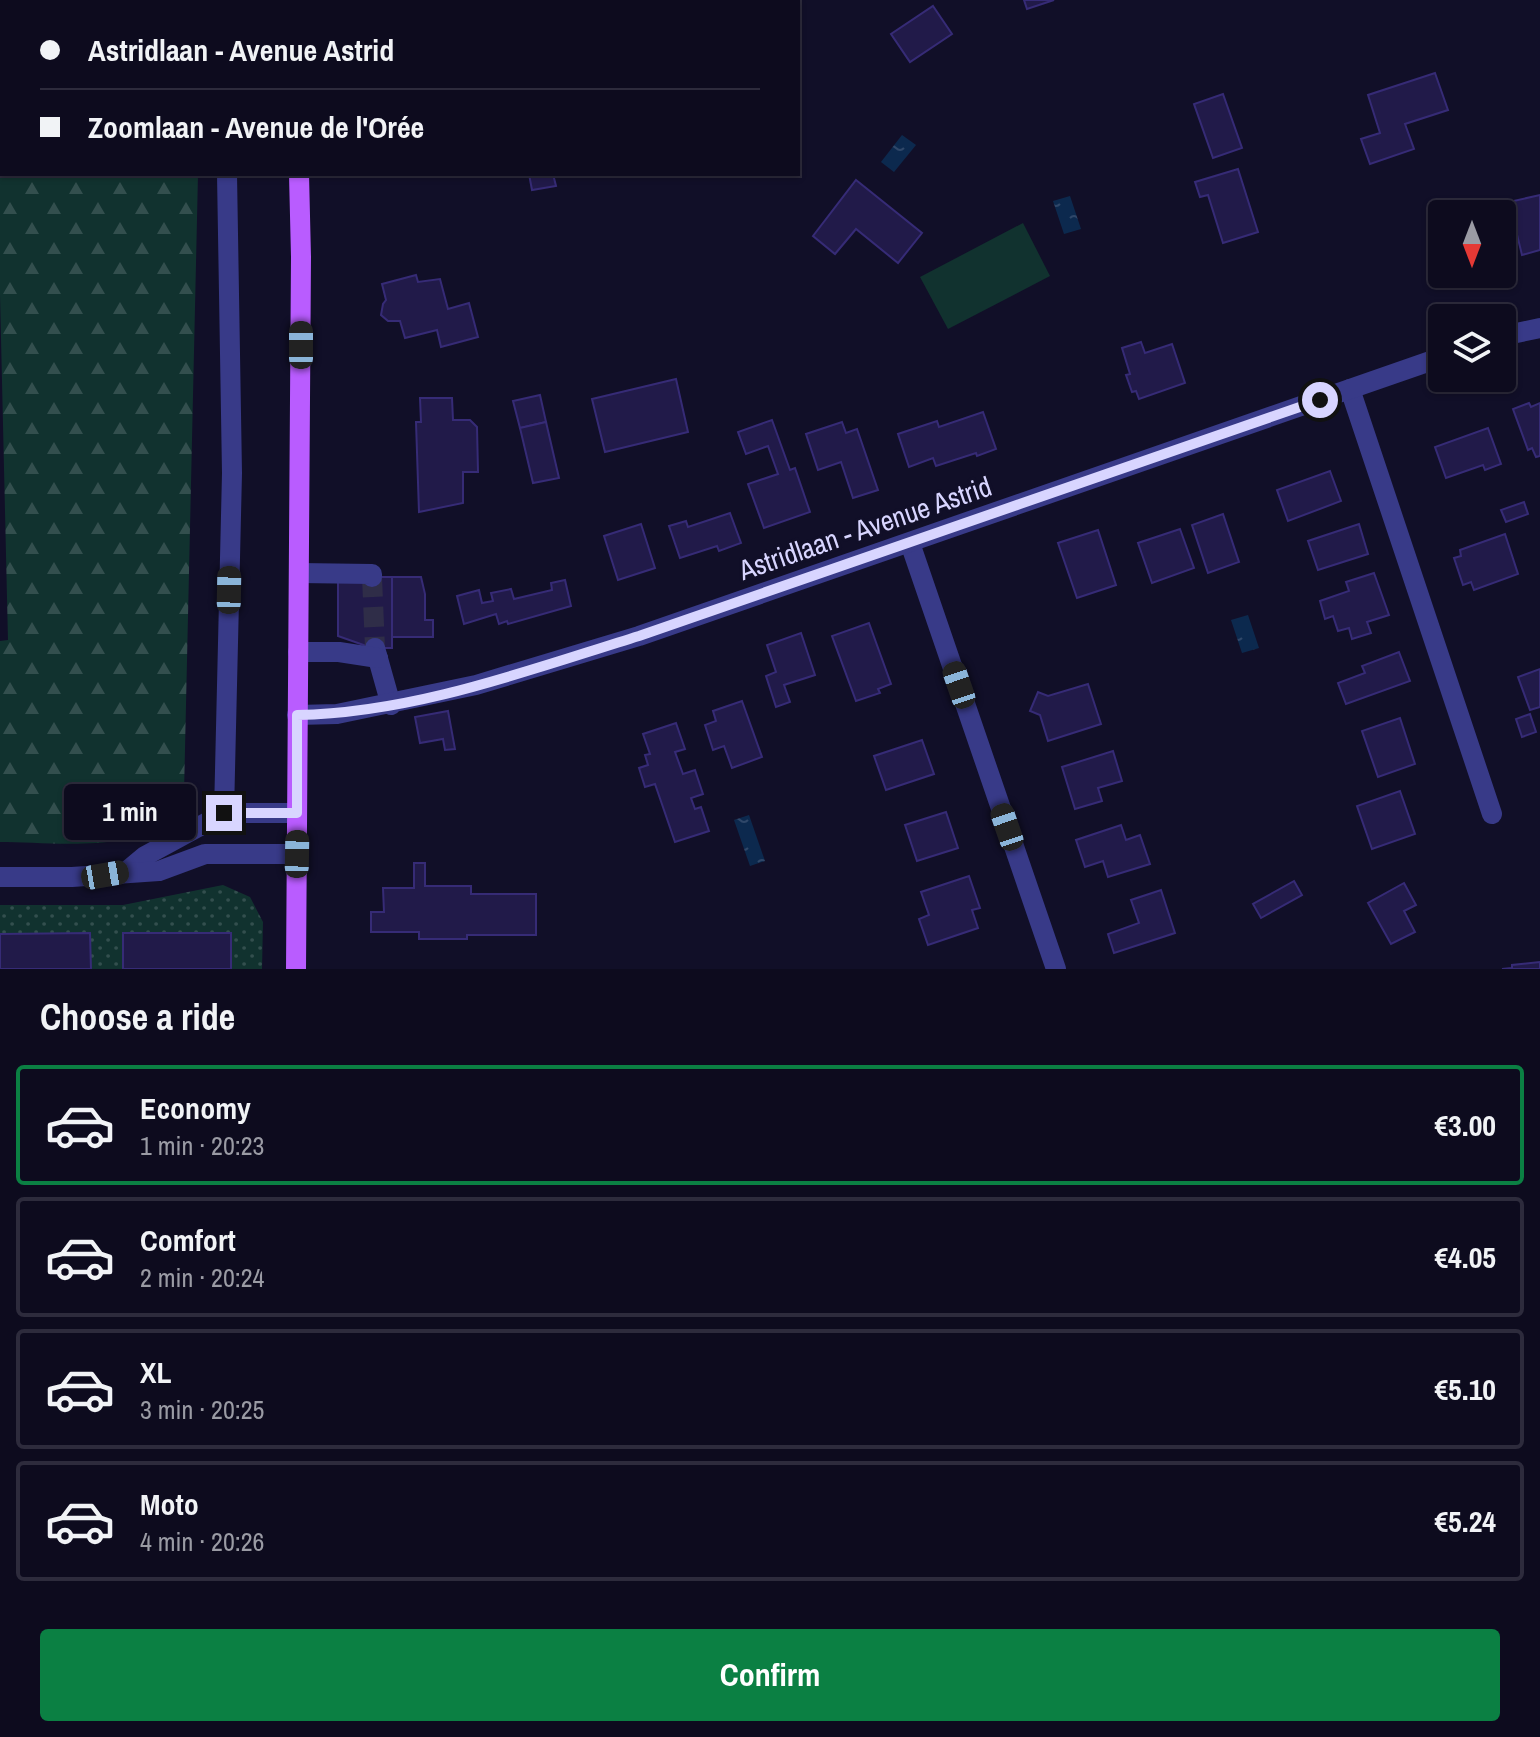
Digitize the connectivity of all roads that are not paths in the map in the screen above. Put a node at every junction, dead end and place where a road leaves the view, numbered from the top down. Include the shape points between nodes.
1 (227, 176) edge
2 (299, 176) edge
3 (1540, 328) edge
4 (1516, 333) edge
5 (1428, 362) edge
6 (1350, 389) junction
7 (910, 543) junction
8 (299, 573) junction
9 (372, 577) dead end
10 (298, 652) junction
11 (391, 705) junction
12 (297, 715) junction
13 (224, 813) junction
14 (297, 813) junction
15 (1492, 814) dead end
16 (297, 854) junction
17 (127, 871) junction
18 (0, 877) edge
19 (296, 969) edge
20 (1056, 969) edge

1 - 13 street via 232,473
2 - 8 main road
3 - 4 street
5 - 6 street, Astridlaan - Avenue Astrid
6 - 7 street, Astridlaan - Avenue Astrid
6 - 15 street
7 - 11 street, Astridlaan - Avenue Astrid via 593,651
7 - 20 street
8 - 9 street
8 - 10 main road
10 - 11 street via 376,653
10 - 12 main road
11 - 12 street, Astridlaan - Avenue Astrid
12 - 14 main road
13 - 14 street
13 - 17 street
14 - 16 main road
16 - 17 street via 205,854 159,871
16 - 19 main road
17 - 18 street

